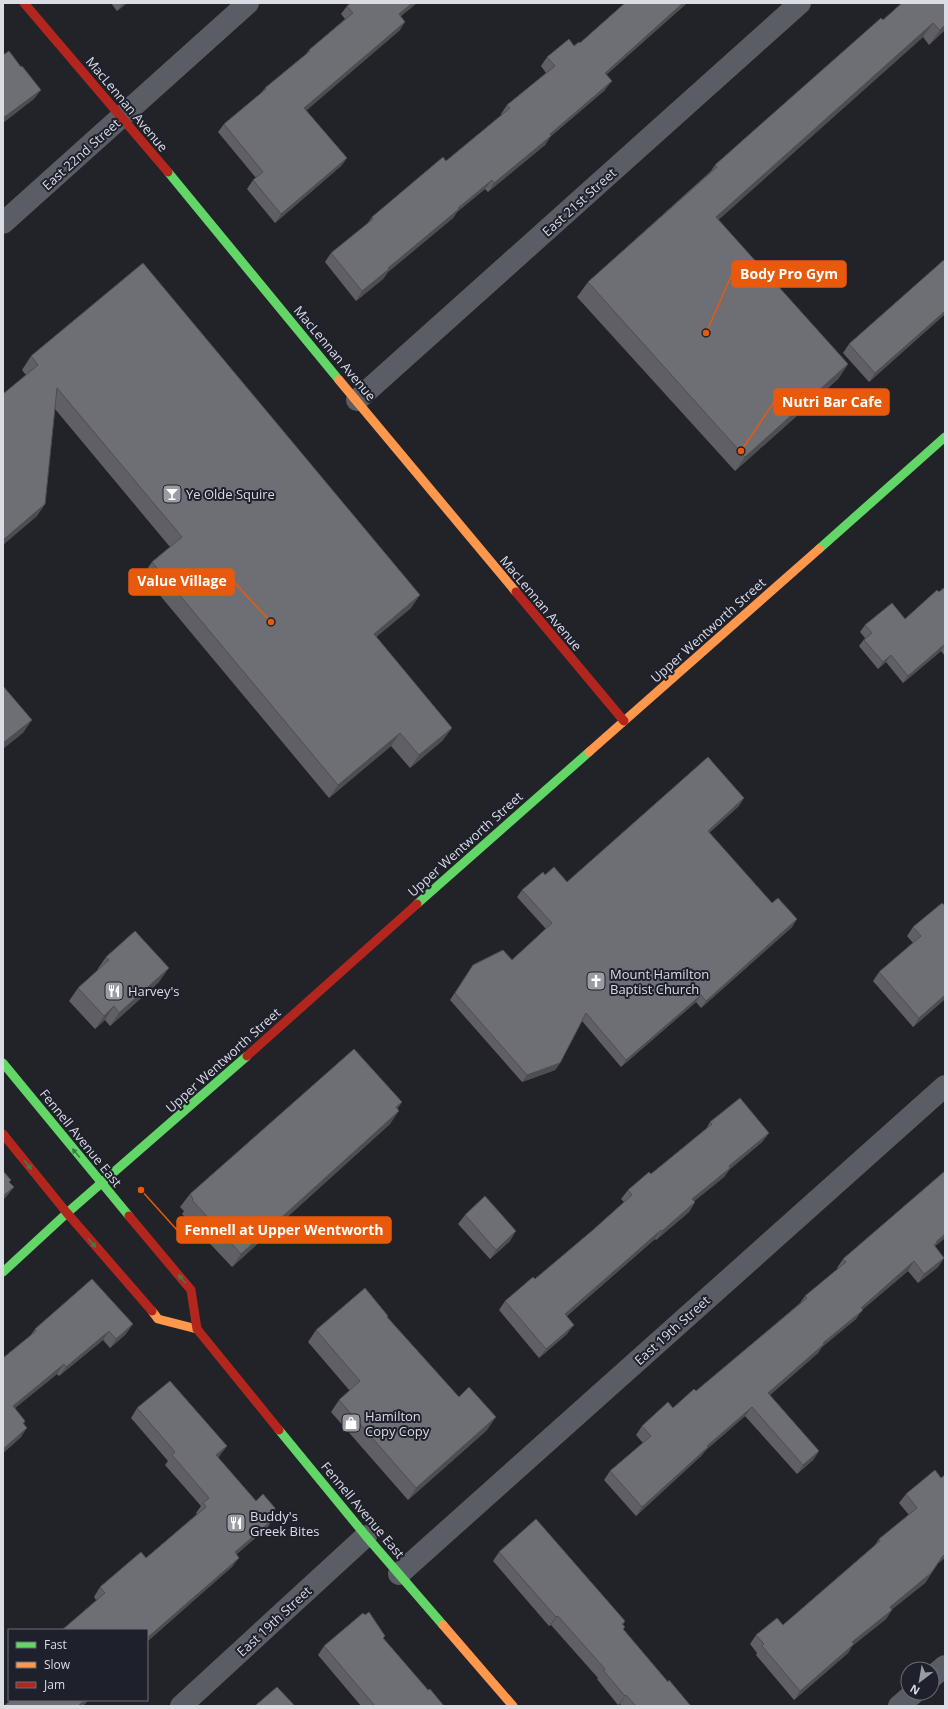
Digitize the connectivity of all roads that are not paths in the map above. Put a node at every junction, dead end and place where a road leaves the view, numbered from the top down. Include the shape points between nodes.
1 (24, 3) edge
2 (248, 3) edge
3 (800, 3) edge
4 (121, 118) junction
5 (3, 224) edge
6 (358, 400) junction
7 (945, 437) edge
8 (624, 721) junction
9 (3, 1063) edge
10 (945, 1086) edge
11 (3, 1134) edge
12 (101, 1183) junction
13 (67, 1213) junction
14 (3, 1272) edge
15 (197, 1329) junction
16 (366, 1536) junction
17 (400, 1574) junction
18 (181, 1706) edge
19 (512, 1706) edge

1 - 4 main road, MacLennan Avenue
2 - 4 street, East 22nd Street
3 - 6 street, East 21st Street
4 - 5 street, East 22nd Street
4 - 6 main road, MacLennan Avenue
6 - 8 main road, MacLennan Avenue via 414,471
7 - 8 main road, Upper Wentworth Street
8 - 12 main road, Upper Wentworth Street
12 -> 9 main road, Fennell Avenue East
10 - 17 street, East 19th Street
11 -> 13 main road
12 - 13 main road, Upper Wentworth Street
15 -> 12 main road, Fennell Avenue East via 191,1290
13 - 14 main road, Upper Wentworth Street
13 -> 15 main road via 158,1319
15 - 16 main road, Fennell Avenue East
16 - 17 main road, Fennell Avenue East
16 - 18 street, East 19th Street
17 - 19 main road, Fennell Avenue East

